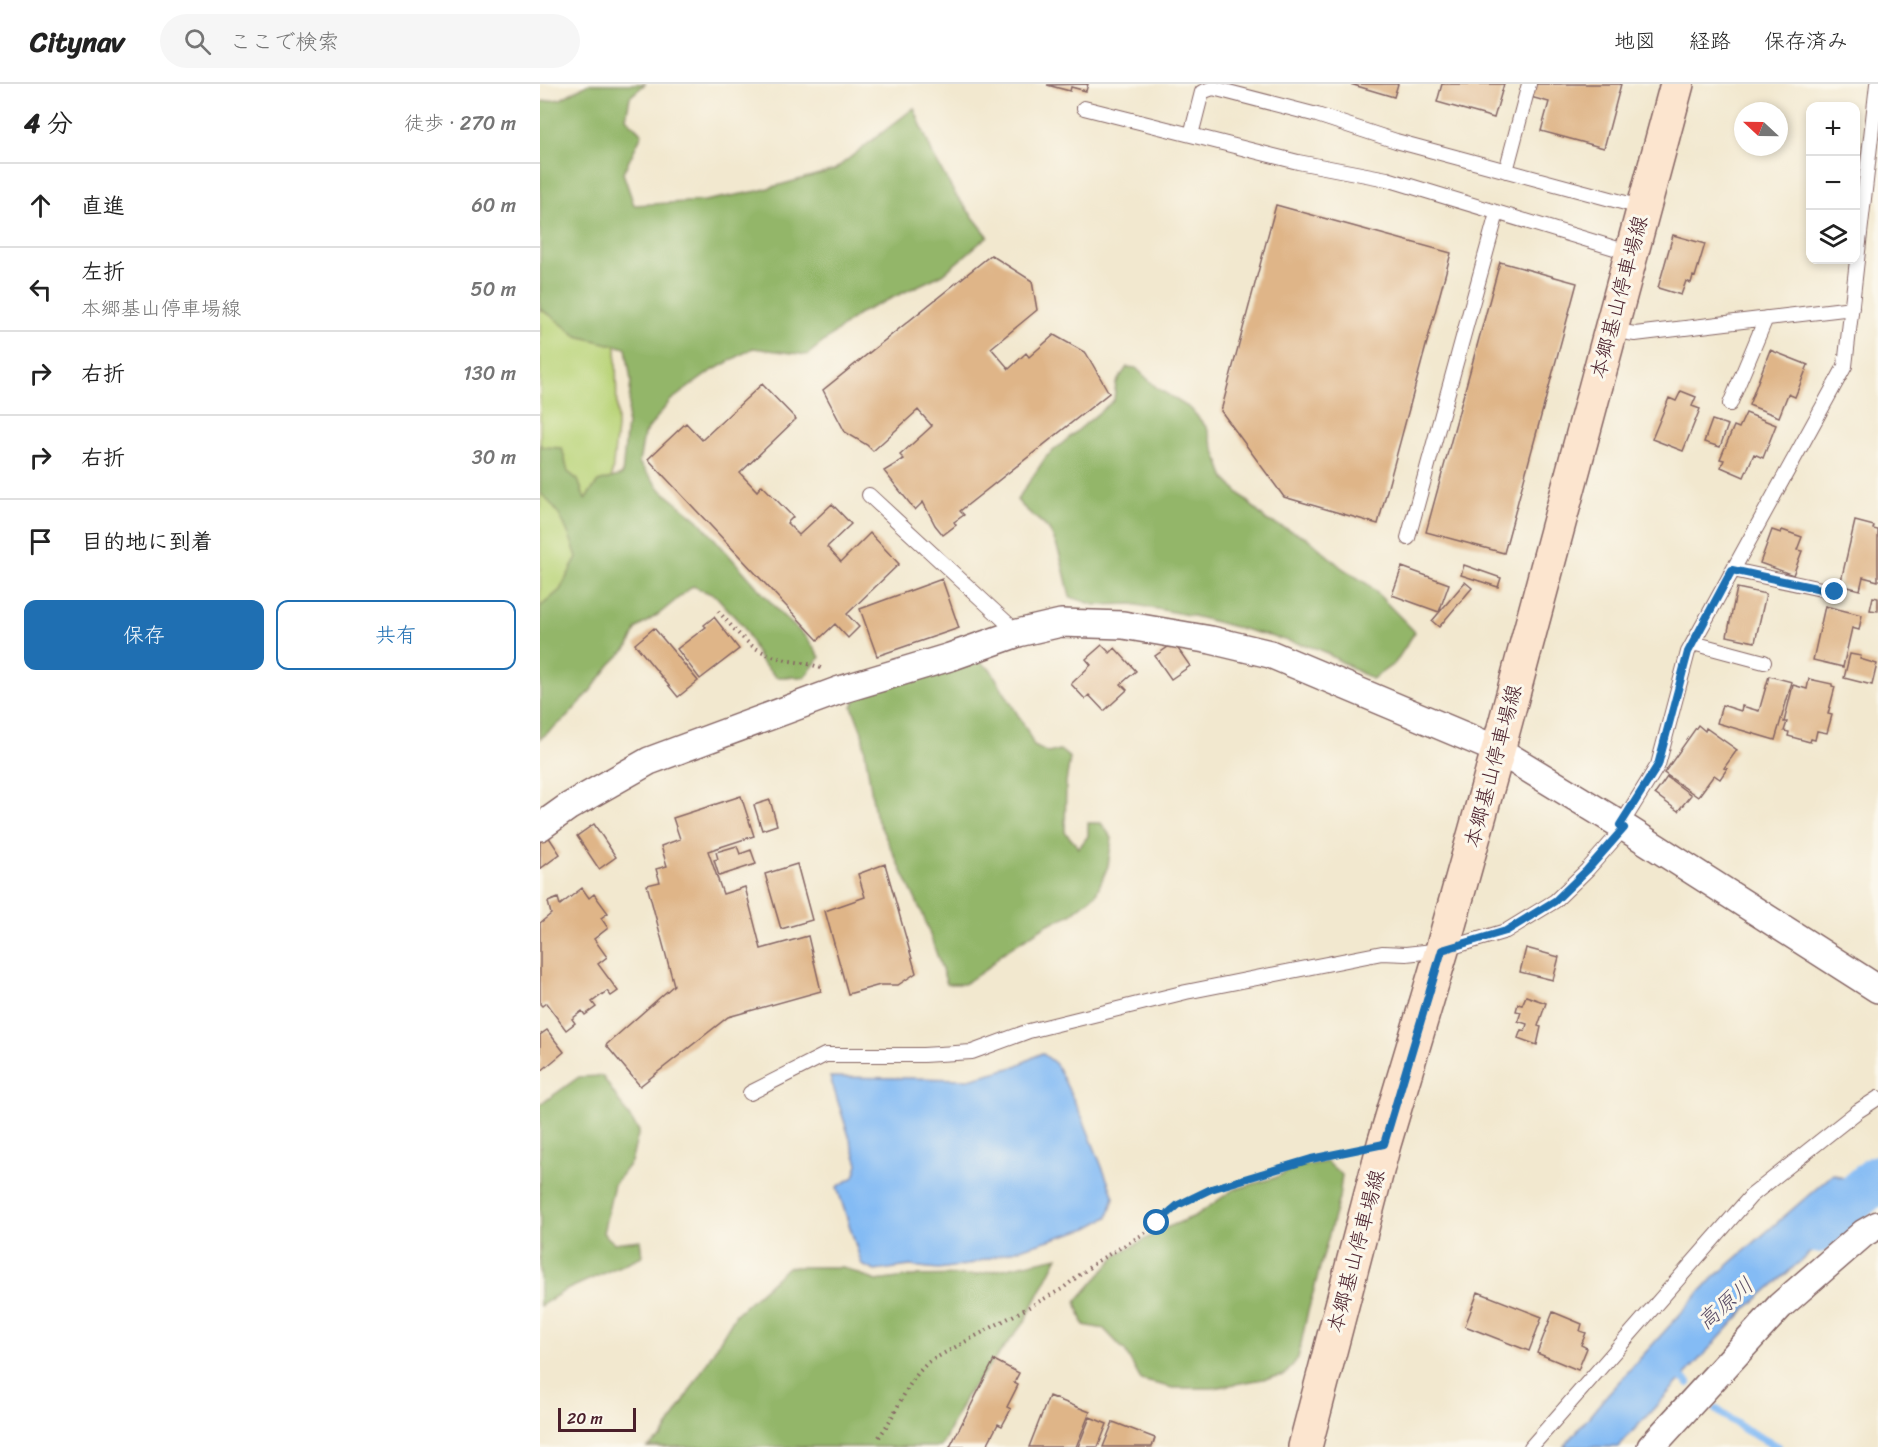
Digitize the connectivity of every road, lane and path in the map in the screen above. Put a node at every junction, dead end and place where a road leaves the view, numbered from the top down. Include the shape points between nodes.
1 (1529, 84) edge
2 (1677, 84) edge
3 (1877, 84) edge
4 (1084, 108) dead end
5 (1191, 135) junction
6 (1506, 171) junction
7 (1644, 208) junction
8 (1497, 213) junction
9 (1631, 253) junction
10 (1852, 308) junction
11 (1766, 318) junction
12 (1610, 330) junction
13 (1730, 404) dead end
14 (869, 495) dead end
15 (1408, 538) dead end
16 (1732, 570) junction
17 (1835, 592) dead end
18 (718, 610) dead end
19 (1018, 633) junction
20 (1693, 643) junction
21 (1764, 662) dead end
22 (840, 690) junction
23 (1498, 750) junction
24 (1622, 826) junction
25 (540, 827) edge
26 (1442, 950) junction
27 (1878, 989) edge
28 (750, 1093) dead end
29 (1878, 1098) edge
30 (1384, 1144) junction
31 (1878, 1225) edge
32 (879, 1437) dead end
33 (1305, 1447) edge
34 (1531, 1447) edge
35 (1651, 1447) edge

1 - 6 lane
2 - 7 main road, 本郷基山停車場線
3 - 10 lane
4 - 5 lane
5 - 6 lane via 1202,92 1213,88
5 - 8 lane via 1387,179
6 - 7 lane
7 - 9 main road, 本郷基山停車場線
8 - 9 lane
8 - 15 lane
9 - 12 main road, 本郷基山停車場線
10 - 11 lane
10 - 16 lane via 1845,366
11 - 12 lane via 1635,334
11 - 13 lane
12 - 23 main road, 本郷基山停車場線
14 - 19 lane
16 - 17 lane
16 - 20 lane
18 - 22 path via 751,647 768,656 814,664 832,674
19 - 22 street
19 - 23 street via 1061,623 1124,625 1270,654
20 - 21 lane
20 - 24 lane via 1658,765
22 - 25 street via 649,760
23 - 24 street
23 - 26 main road, 本郷基山停車場線
24 - 26 lane via 1587,870 1555,901 1506,931
24 - 27 street
26 - 28 lane via 1382,953 1186,992 1029,1031 972,1052 825,1055
26 - 30 main road, 本郷基山停車場線
29 - 34 lane via 1751,1196
30 - 32 path via 1252,1176 1178,1205 1142,1235 1096,1262 1062,1289 930,1361 917,1372
30 - 33 main road, 本郷基山停車場線
31 - 35 street via 1780,1306

